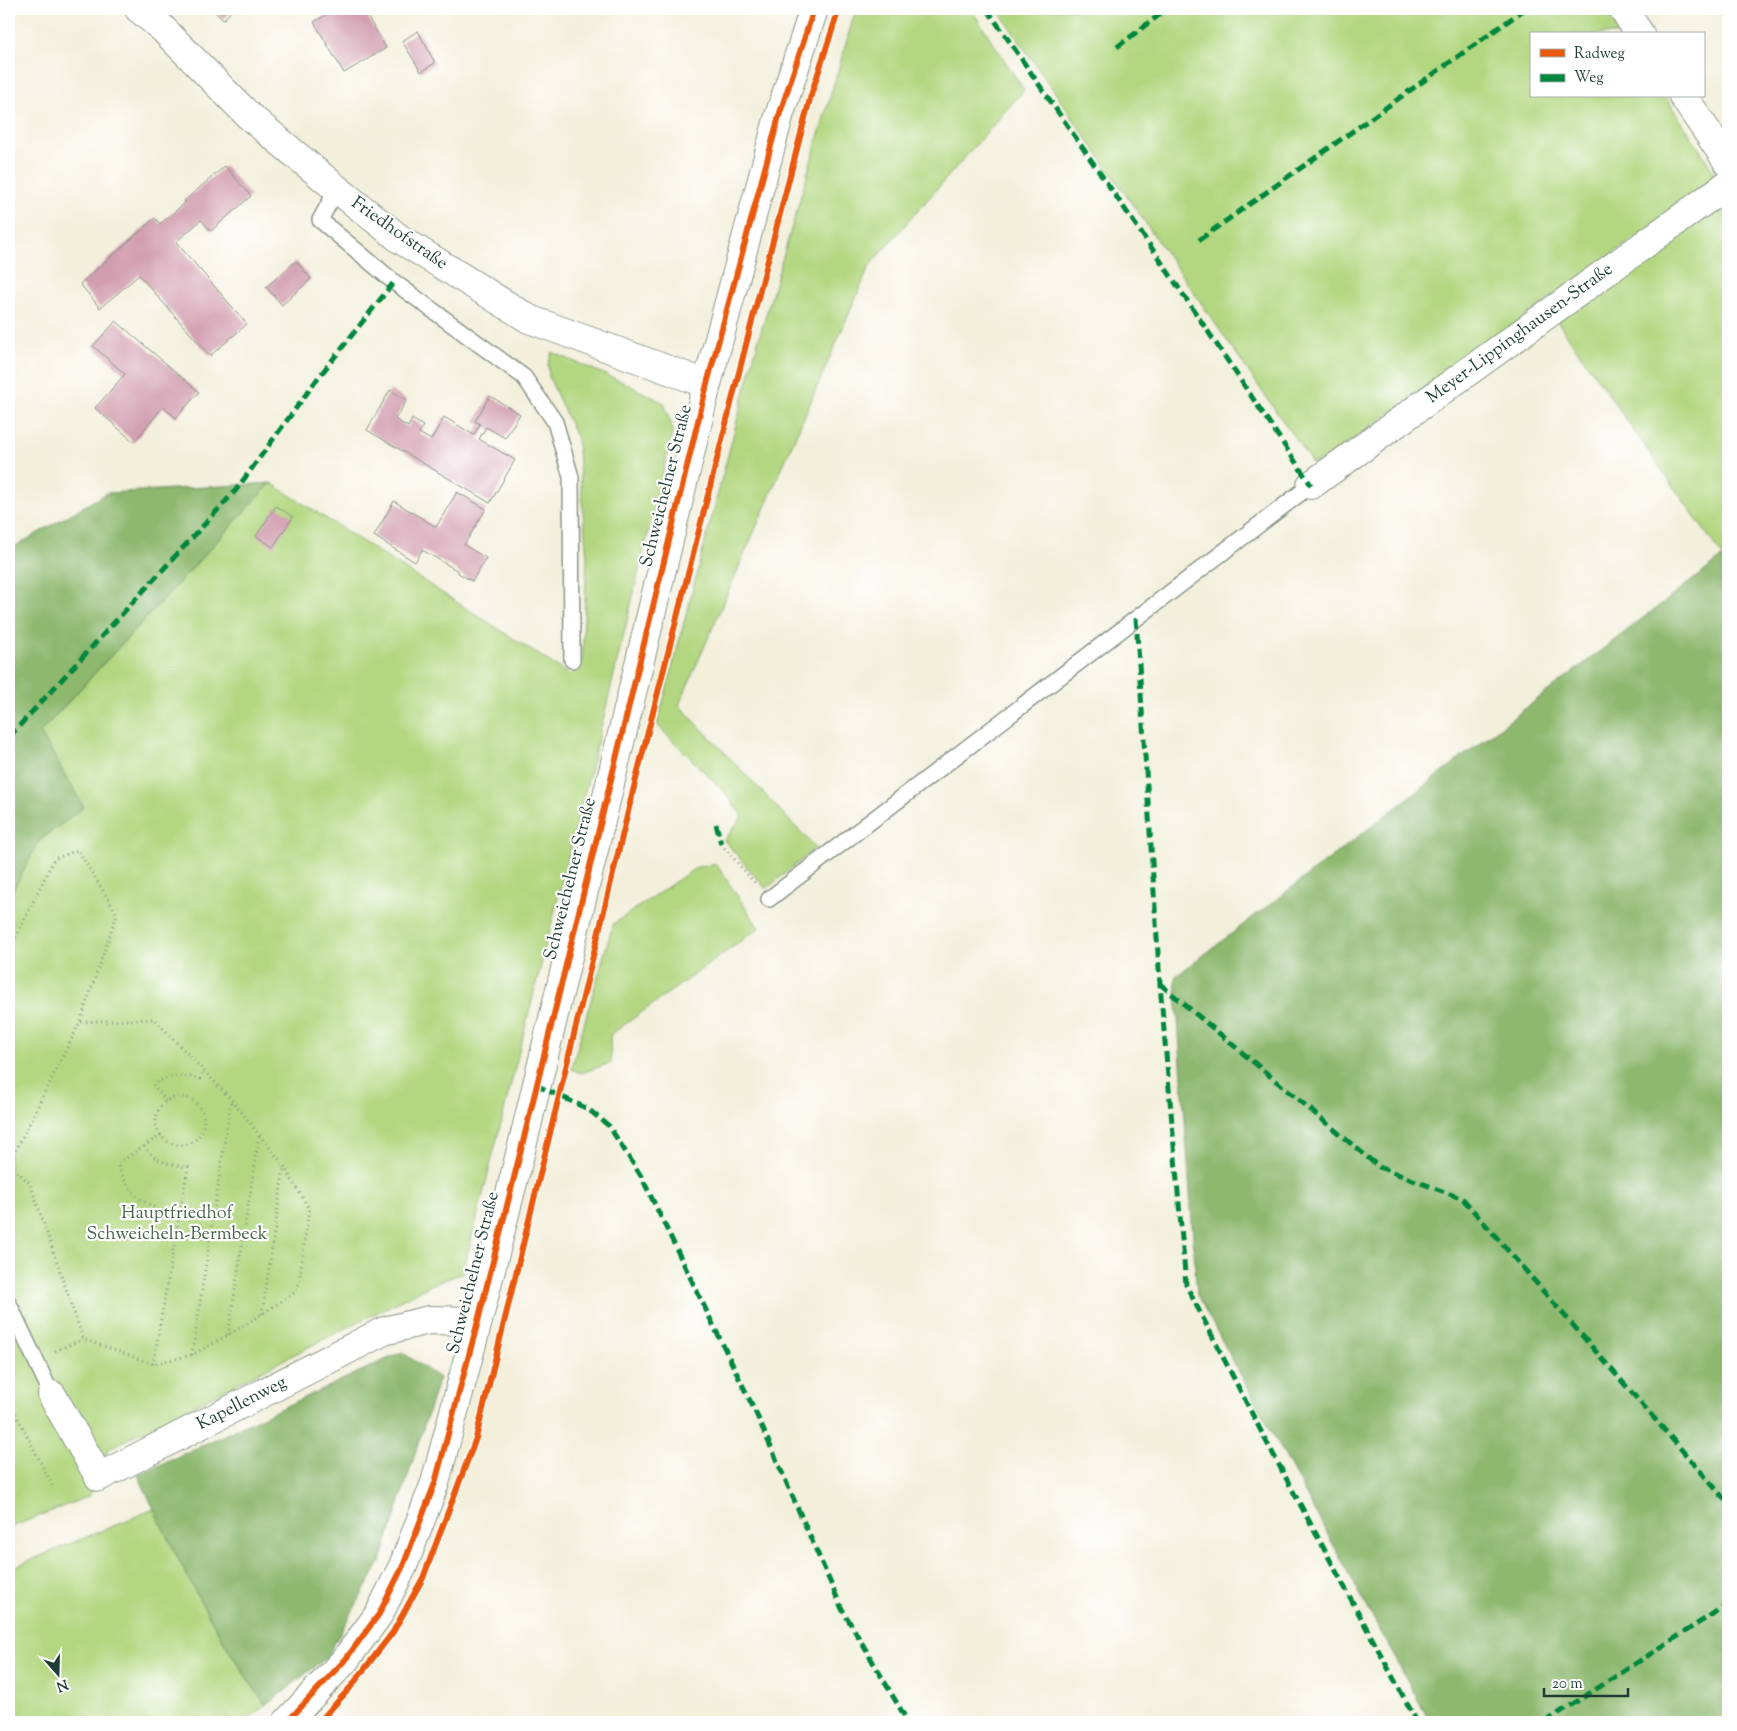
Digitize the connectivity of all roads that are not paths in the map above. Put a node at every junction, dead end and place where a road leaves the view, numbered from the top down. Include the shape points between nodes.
1 (139, 9) edge
2 (814, 9) edge
3 (1622, 9) edge
4 (1639, 32) edge
5 (1684, 98) edge
6 (1728, 162) edge
7 (1728, 184) edge
8 (337, 189) junction
9 (707, 384) junction
10 (1311, 485) joint
11 (572, 660) dead end
12 (769, 898) road end
13 (9, 1304) edge
14 (478, 1322) junction
15 (52, 1395) joint
16 (287, 1722) edge

1 - 8 street, Friedhofstraße via 249,116
2 - 9 street, Schweichelner Straße via 779,116
3 - 4 street
5 - 6 street
7 - 10 street, Meyer-Lippinghausen-Straße
8 - 9 street, Friedhofstraße via 400,239 529,319
8 - 11 lane via 320,220 394,282 524,377 556,422 570,477
9 - 14 street, Schweichelner Straße
10 - 12 lane
13 - 15 lane
14 - 15 street, Kapellenweg via 429,1320 384,1331 98,1477
14 - 16 street, Schweichelner Straße via 435,1483 403,1566 379,1614 345,1660

